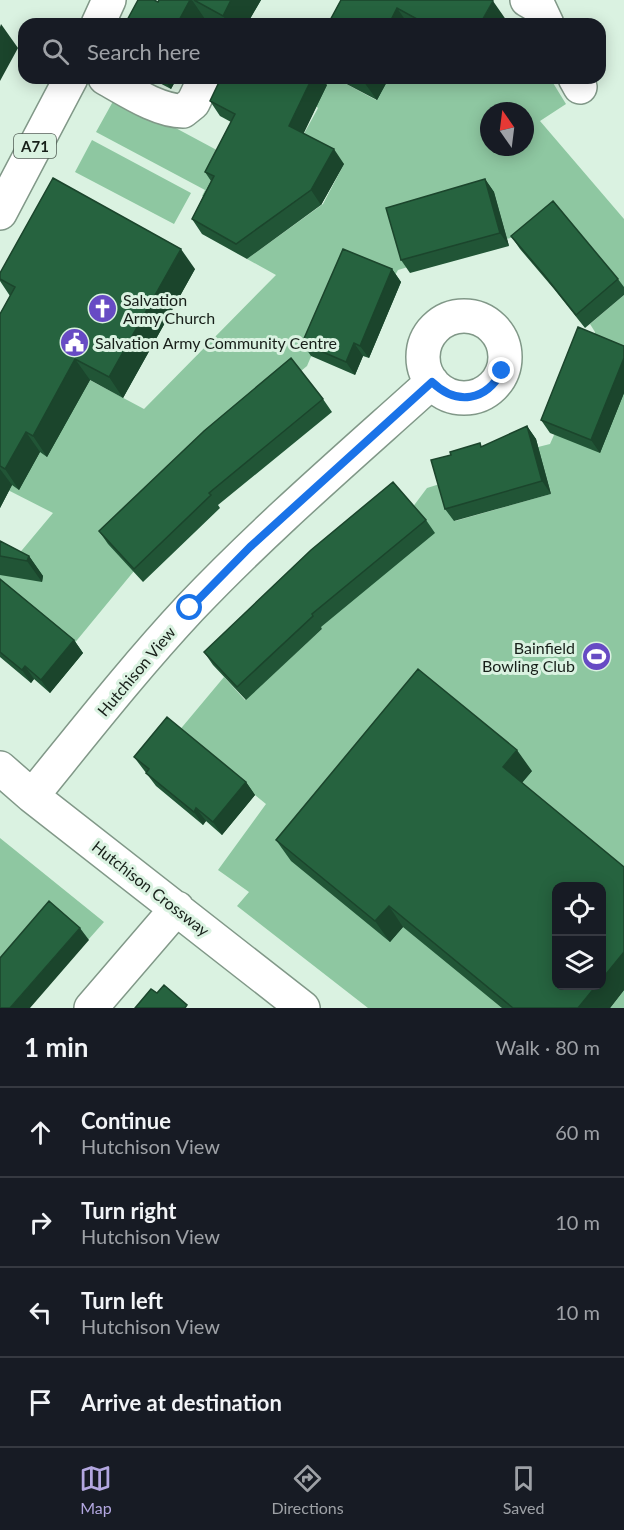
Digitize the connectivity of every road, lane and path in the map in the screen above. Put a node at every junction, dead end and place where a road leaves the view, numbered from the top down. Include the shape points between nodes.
1 (110, 0) edge
2 (527, 0) edge
3 (101, 18) edge
4 (544, 18) edge
5 (68, 84) edge
6 (117, 84) edge
7 (202, 84) edge
8 (0, 213) edge
9 (432, 382) dead end
10 (0, 768) edge
11 (32, 796) junction
12 (177, 908) junction
13 (91, 1008) edge
14 (303, 1008) edge

1 - 3 street
2 - 4 street via 538,7
5 - 8 street, A71
6 - 7 street via 173,111 183,111 193,103
9 - 11 street, Hutchison View via 250,547 190,608
10 - 11 street, Hutchison Crossway
11 - 12 street, Hutchison Crossway
12 - 13 street
12 - 14 street, Hutchison Crossway

